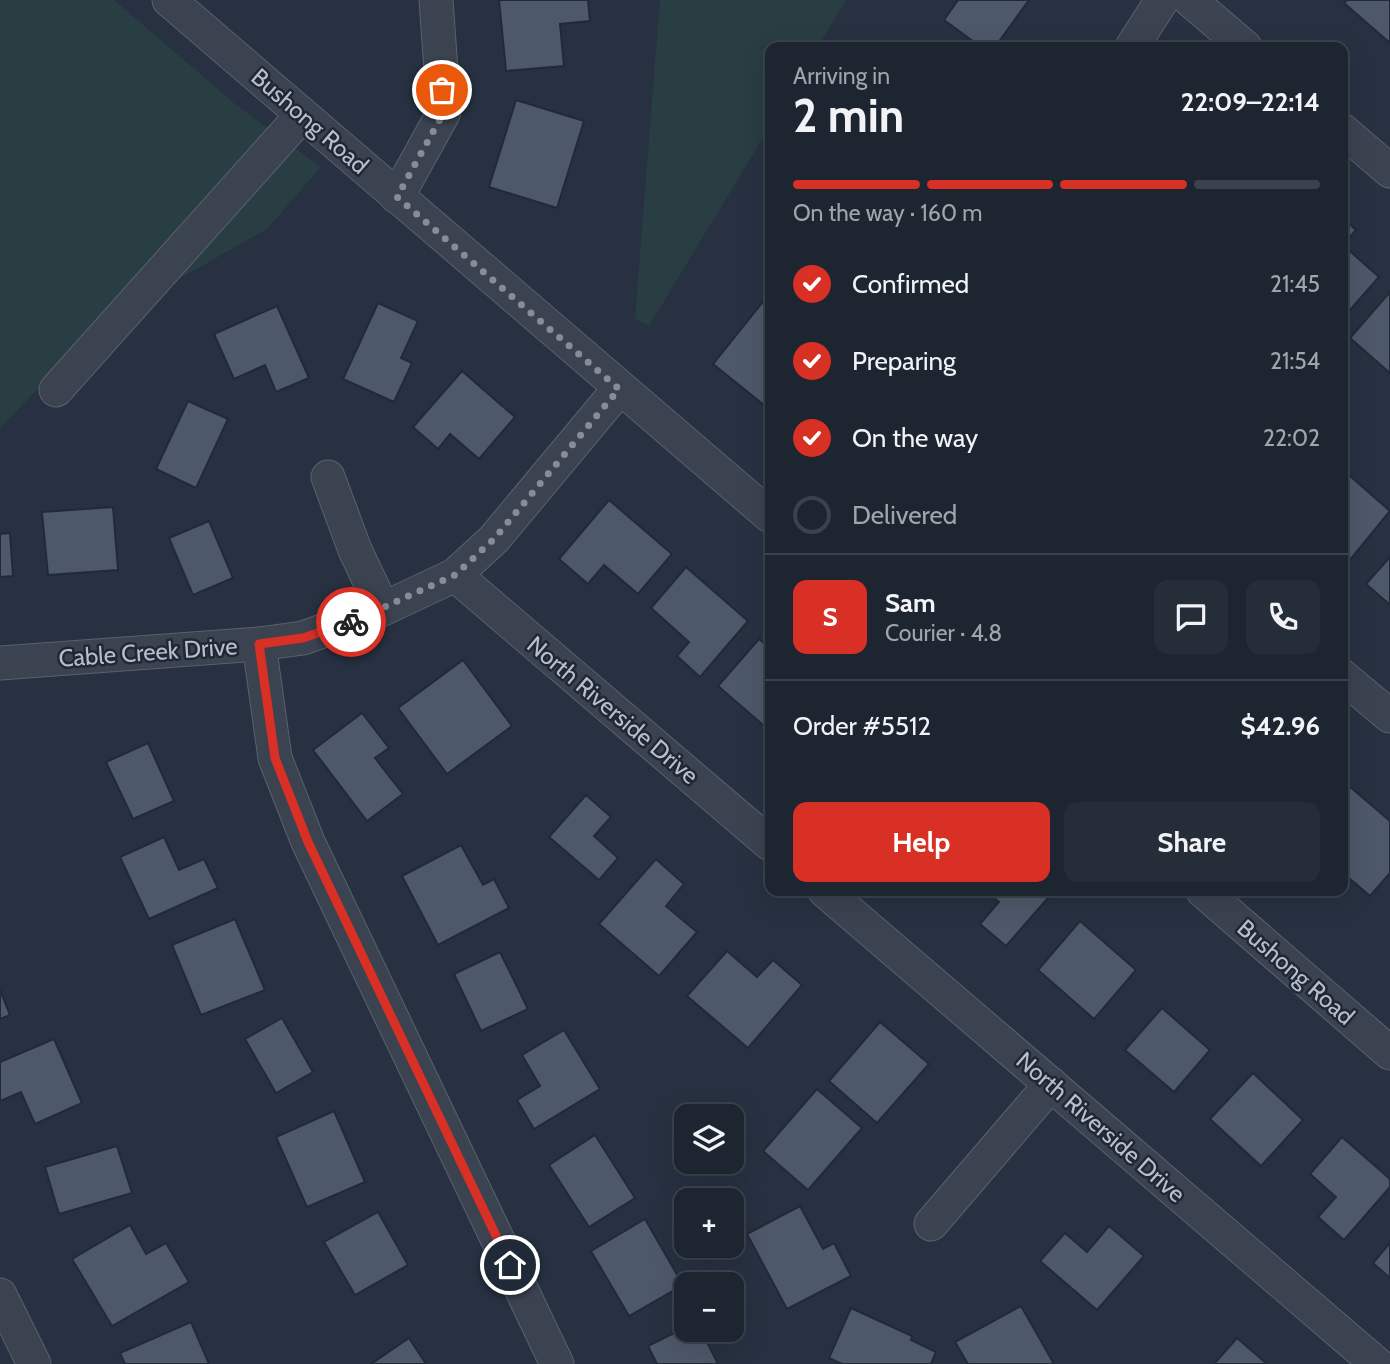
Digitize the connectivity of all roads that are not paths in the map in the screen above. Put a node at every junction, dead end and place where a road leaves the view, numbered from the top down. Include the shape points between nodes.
1 (169, 0) edge
2 (436, 0) edge
3 (1162, 0) edge
4 (1190, 0) edge
5 (1135, 42) edge
6 (1239, 42) edge
7 (302, 115) junction
8 (1348, 135) edge
9 (1390, 171) edge
10 (397, 197) junction
11 (619, 389) junction
12 (56, 390) dead end
13 (328, 477) dead end
14 (765, 512) edge
15 (455, 575) junction
16 (383, 609) junction
17 (259, 644) junction
18 (0, 663) edge
19 (1348, 681) edge
20 (1390, 716) edge
21 (765, 840) edge
22 (831, 896) edge
23 (1209, 896) edge
24 (1390, 1053) edge
25 (1051, 1084) junction
26 (930, 1224) dead end
27 (0, 1295) edge
28 (34, 1364) edge
29 (557, 1364) edge
30 (1377, 1364) edge

1 - 7 street, Bushong Road
2 - 10 street via 444,112
3 - 5 street
4 - 6 street
7 - 10 street, Bushong Road
7 - 12 street
8 - 9 street
10 - 11 street, Bushong Road
11 - 14 street, Bushong Road
11 - 15 street, Cable Creek Drive via 494,539
13 - 16 street
15 - 16 street, Cable Creek Drive
15 - 21 street, North Riverside Drive
16 - 17 street, Cable Creek Drive via 303,638
17 - 18 street, Cable Creek Drive
17 - 29 street via 275,758 308,842
19 - 20 street
22 - 25 street, North Riverside Drive
23 - 24 street, Bushong Road
25 - 26 street
25 - 30 street, North Riverside Drive
27 - 28 street

